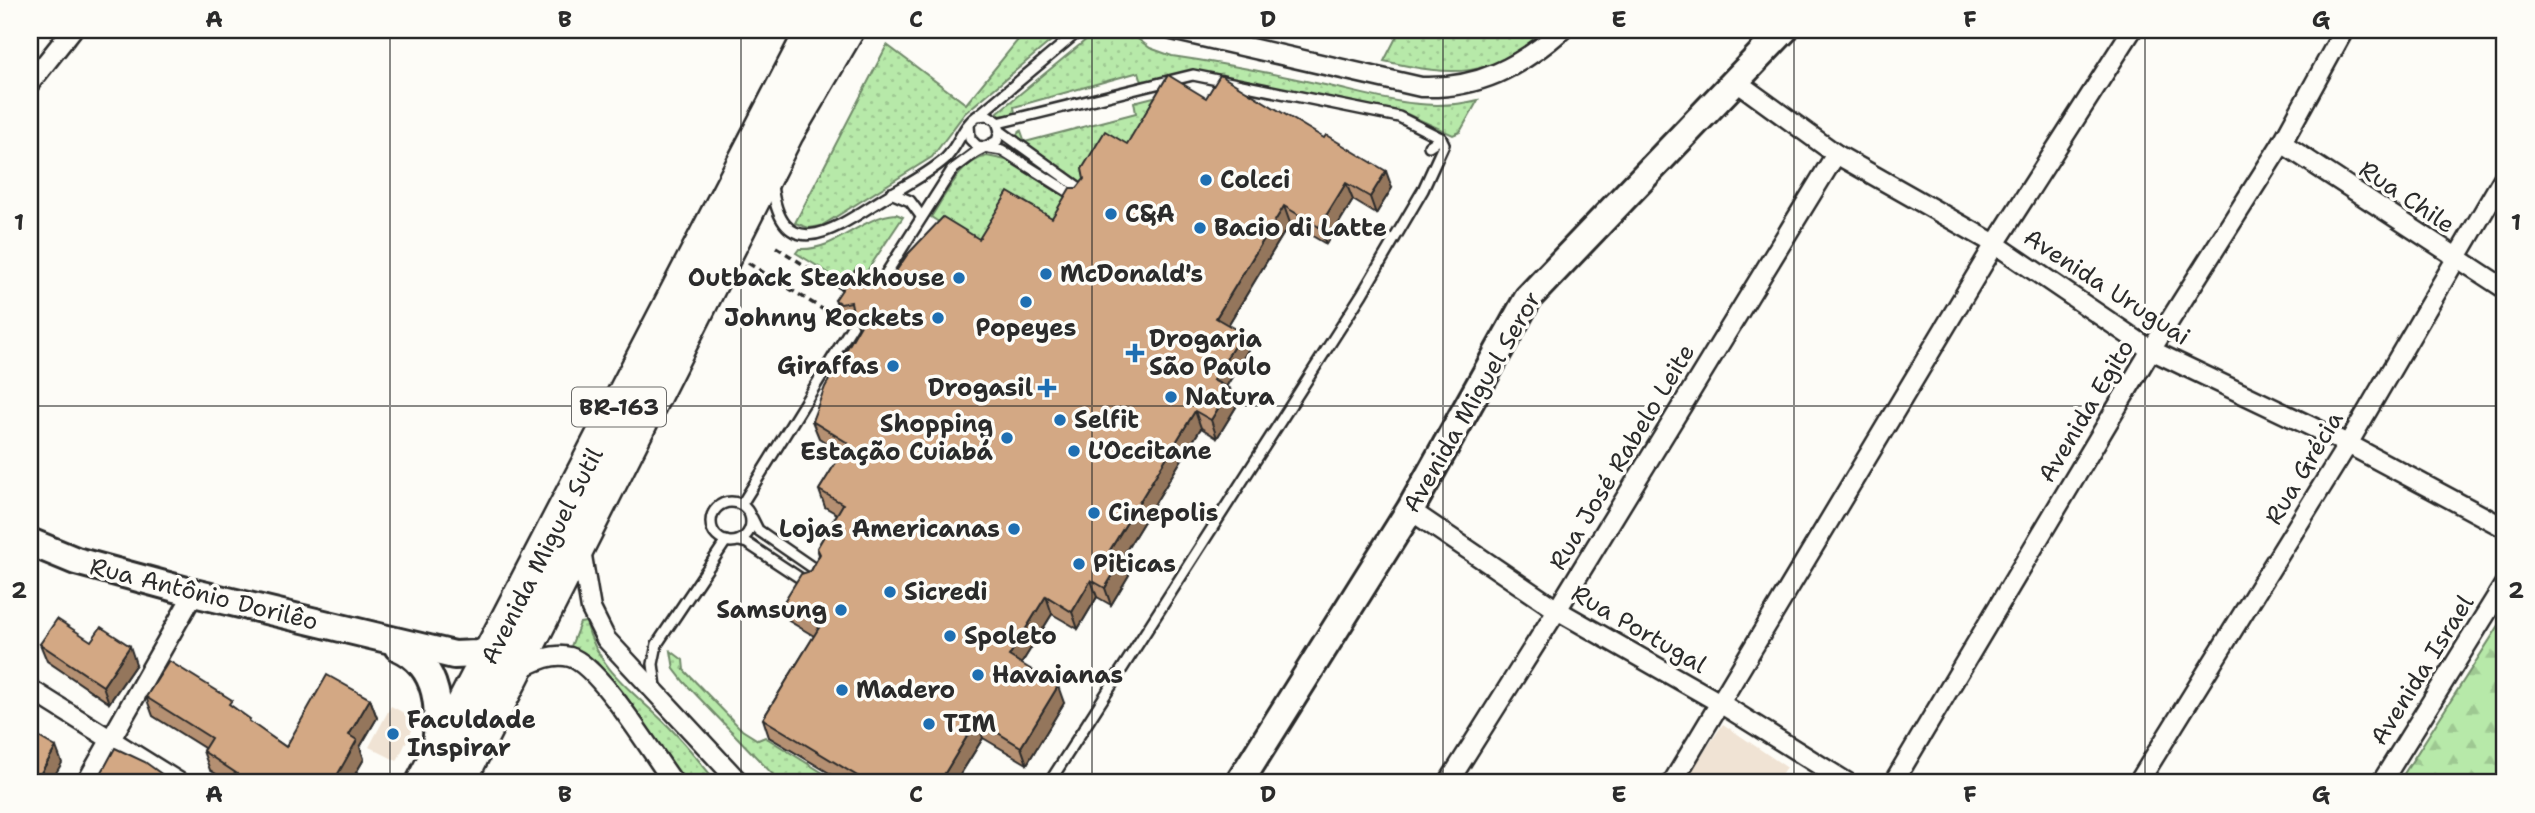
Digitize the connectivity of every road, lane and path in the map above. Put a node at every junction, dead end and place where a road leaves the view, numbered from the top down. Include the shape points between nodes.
1 (72, 30) edge
2 (1080, 30) edge
3 (1172, 30) edge
4 (1562, 30) edge
5 (1784, 30) edge
6 (2132, 30) edge
7 (2344, 30) edge
8 (840, 33) edge
9 (1734, 80) junction
10 (30, 83) edge
11 (973, 120) junction
12 (999, 127) junction
13 (1441, 138) junction
14 (2282, 143) junction
15 (1429, 146) dead end
16 (987, 147) junction
17 (1836, 154) junction
18 (945, 159) junction
19 (770, 166) junction
20 (2505, 175) edge
21 (891, 193) junction
22 (936, 193) junction
23 (921, 216) junction
24 (1995, 244) junction
25 (776, 247) dead end
26 (2454, 258) junction
27 (757, 268) dead end
28 (2505, 289) edge
29 (874, 292) edge
30 (848, 293) edge
31 (845, 313) edge
32 (853, 325) edge
33 (2151, 350) junction
34 (2348, 444) junction
35 (742, 505) junction
36 (1410, 510) junction
37 (752, 518) junction
38 (2505, 528) edge
39 (726, 541) junction
40 (739, 541) junction
41 (30, 542) edge
42 (580, 547) junction
43 (2505, 583) edge
44 (194, 593) junction
45 (1557, 610) junction
46 (380, 639) junction
47 (505, 660) junction
48 (30, 689) edge
49 (659, 695) junction
50 (1720, 703) junction
51 (112, 741) junction
52 (438, 778) edge
53 (86, 783) edge
54 (180, 783) edge
55 (674, 783) edge
56 (740, 783) edge
57 (1049, 783) edge
58 (1238, 783) edge
59 (1448, 783) edge
60 (1672, 783) edge
61 (1848, 783) edge
62 (1893, 783) edge
63 (2138, 783) edge
64 (2381, 783) edge

1 - 10 street
2 - 11 lane
3 - 4 street via 1421,87 1486,79 1515,66
5 - 9 street, Avenida Miguel Seror
6 - 24 street
7 - 14 street, Avenida Egito
8 - 19 highway, Avenida Miguel Sutil / BR-163
8 - 47 highway, Avenida Miguel Sutil / BR-163
9 - 17 street, Avenida Uruguai
9 - 36 street, Avenida Miguel Seror via 1528,298
11 - 12 lane via 987,115
11 - 16 lane via 970,139
11 - 18 lane
12 - 13 lane via 1193,75 1399,117
12 - 16 lane via 997,141
12 - 16 lane via 1085,192 1080,199 1002,150
13 - 15 lane
13 - 57 lane via 1443,150 1438,161 1362,295
14 - 26 street, Rua Chile
14 - 33 street, Avenida Egito
16 - 22 lane via 952,170
17 - 24 street, Avenida Uruguai
17 - 45 street, Rua José Rabelo Leite
18 - 21 lane
18 - 22 lane
19 - 21 lane via 780,217 793,232 806,236 829,232
19 - 42 highway, Avenida Miguel Sutil / BR-163
20 - 26 street, Rua Grécia
21 - 23 lane via 910,201
22 - 23 lane
23 - 29 lane
24 - 33 street, Avenida Uruguai
24 - 50 street
25 - 30 path
26 - 28 street, Rua Chile
26 - 34 street, Rua Grécia
27 - 31 path via 841,321
32 - 35 lane
33 - 34 street, Avenida Uruguai
33 - 62 street, Avenida Egito
34 - 38 street, Avenida Uruguai
34 - 63 street, Rua Grécia
35 - 37 lane
35 - 39 lane via 726,502 712,515 715,534
36 - 45 street, Rua Portugal
36 - 58 street, Avenida Miguel Seror
37 - 40 lane via 749,531
37 - 40 lane via 758,530 819,571 811,585
39 - 40 lane
39 - 49 lane via 657,644 653,664
41 - 44 street, Rua Antônio Dorilêo via 76,561
42 - 47 highway, Avenida Miguel Sutil / BR-163
42 - 49 street via 591,609 606,639
43 - 64 street, Avenida Israel
44 - 46 street, Rua Antônio Dorilêo
44 - 51 street
45 - 50 street, Rua Portugal
45 - 59 street, Rua José Rabelo Leite
46 - 47 street, Rua Antônio Dorilêo via 454,655
46 - 52 street, Rua Antônio Dorilêo via 405,650 432,680 439,713
47 - 52 highway, Avenida Miguel Sutil / BR-163
47 - 55 street via 570,657 592,670
48 - 51 street
49 - 56 street
50 - 60 street
50 - 61 street, Rua Portugal
51 - 53 street
51 - 54 street

